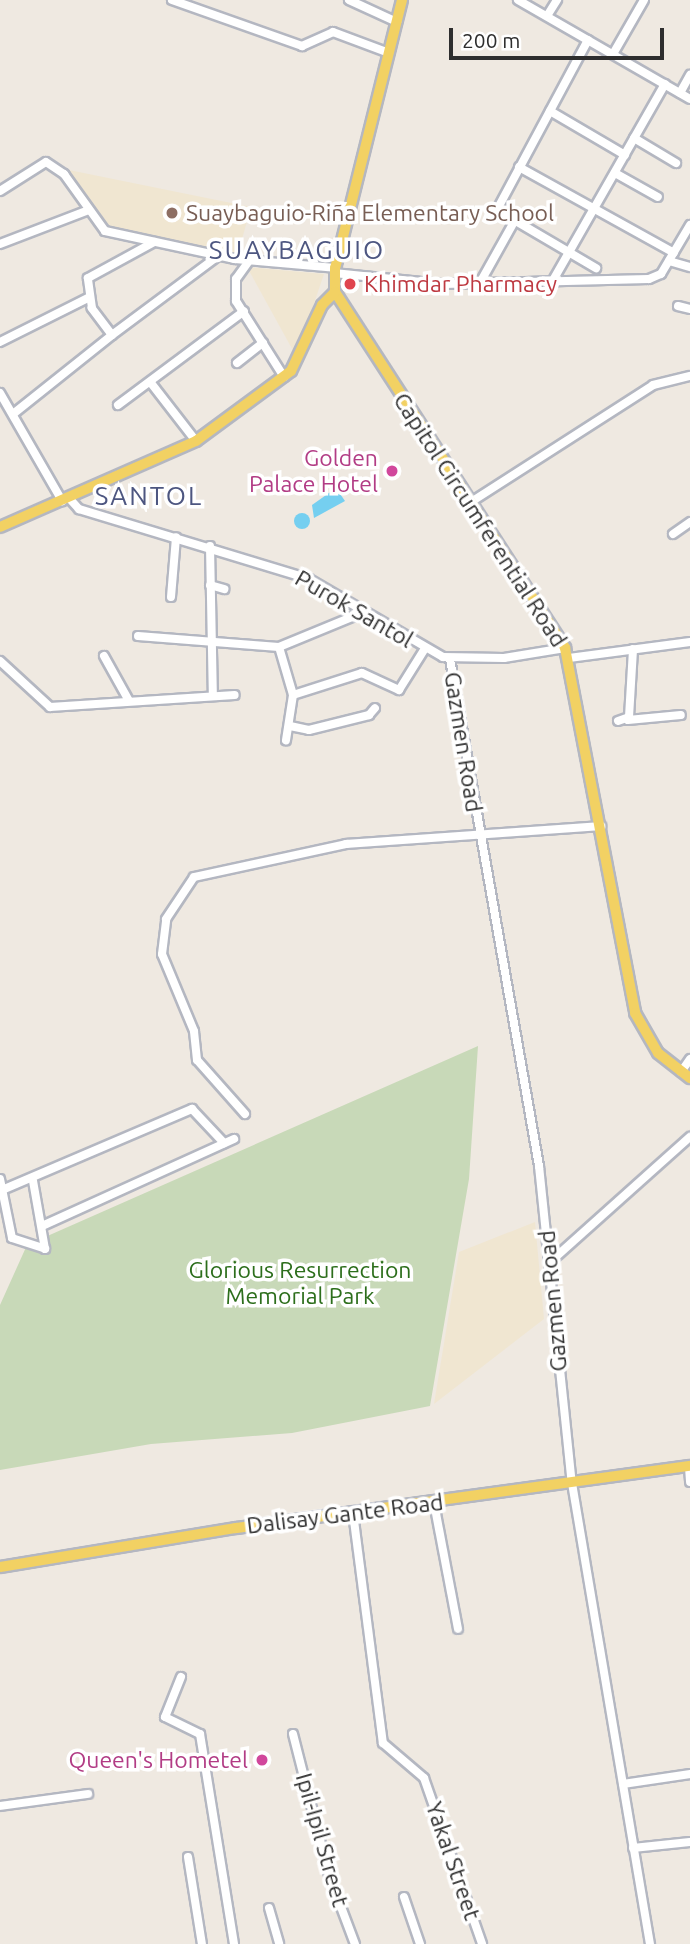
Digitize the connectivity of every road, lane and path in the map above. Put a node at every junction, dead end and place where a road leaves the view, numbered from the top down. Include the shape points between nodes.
1 (172, 0) edge
2 (349, 0) edge
3 (402, 0) edge
4 (518, 0) edge
5 (556, 0) edge
6 (644, 0) edge
7 (547, 16) junction
8 (397, 22) junction
9 (589, 40) junction
10 (389, 53) junction
11 (613, 54) junction
12 (690, 75) edge
13 (665, 84) junction
14 (680, 93) junction
15 (690, 99) edge
16 (550, 111) junction
17 (635, 138) junction
18 (625, 155) junction
19 (676, 163) dead end
20 (519, 167) junction
21 (615, 173) junction
22 (0, 191) edge
23 (659, 197) dead end
24 (591, 209) junction
25 (89, 210) junction
26 (514, 222) junction
27 (690, 225) edge
28 (154, 242) junction
29 (0, 244) edge
30 (565, 250) junction
31 (218, 256) junction
32 (671, 257) junction
33 (249, 261) junction
34 (690, 267) edge
35 (596, 268) dead end
36 (334, 270) junction
37 (481, 281) junction
38 (552, 282) junction
39 (335, 292) junction
40 (88, 298) junction
41 (678, 306) dead end
42 (690, 309) edge
43 (243, 311) junction
44 (112, 335) junction
45 (0, 342) edge
46 (263, 343) junction
47 (237, 363) dead end
48 (690, 376) edge
49 (284, 377) junction
50 (151, 383) junction
51 (0, 393) edge
52 (118, 405) dead end
53 (13, 414) junction
54 (196, 441) junction
55 (65, 499) junction
56 (471, 502) junction
57 (690, 522) edge
58 (0, 527) edge
59 (673, 534) dead end
60 (176, 537) junction
61 (210, 546) junction
62 (210, 584) junction
63 (225, 589) dead end
64 (171, 597) dead end
65 (364, 612) junction
66 (138, 636) dead end
67 (690, 642) edge
68 (208, 646) junction
69 (279, 647) junction
70 (633, 649) junction
71 (424, 650) junction
72 (567, 654) junction
73 (104, 656) dead end
74 (450, 659) junction
75 (0, 661) edge
76 (234, 695) dead end
77 (292, 695) junction
78 (213, 696) junction
79 (129, 701) junction
80 (375, 708) dead end
81 (681, 715) dead end
82 (628, 720) junction
83 (618, 721) dead end
84 (290, 726) junction
85 (286, 740) dead end
86 (601, 826) junction
87 (477, 835) junction
88 (690, 1059) edge
89 (686, 1075) edge
90 (245, 1114) dead end
91 (690, 1137) edge
92 (234, 1139) dead end
93 (224, 1143) junction
94 (0, 1179) edge
95 (33, 1181) junction
96 (2, 1189) junction
97 (0, 1211) edge
98 (41, 1226) junction
99 (11, 1230) junction
100 (550, 1262) junction
101 (689, 1466) edge
102 (690, 1482) edge
103 (572, 1483) junction
104 (434, 1503) junction
105 (353, 1513) junction
106 (0, 1567) edge
107 (458, 1629) dead end
108 (181, 1677) dead end
109 (293, 1734) dead end
110 (690, 1774) edge
111 (623, 1784) junction
112 (88, 1794) dead end
113 (0, 1806) edge
114 (690, 1842) edge
115 (633, 1848) junction
116 (188, 1857) dead end
117 (404, 1897) dead end
118 (269, 1909) dead end
119 (202, 1944) edge
120 (234, 1944) edge
121 (279, 1944) edge
122 (355, 1944) edge
123 (420, 1944) edge
124 (482, 1944) edge
125 (650, 1944) edge

1 - 10 street via 302,46 333,33
2 - 8 street
3 - 8 main road, Capitol Circumferential Road
4 - 7 street
5 - 7 street
6 - 11 street
7 - 9 street
8 - 10 main road, Capitol Circumferential Road
9 - 11 street
9 - 16 street
10 - 36 main road, Capitol Circumferential Road
11 - 13 street
12 - 14 street
13 - 14 street
13 - 17 street
14 - 15 street
16 - 18 street
16 - 20 street
17 - 18 street
17 - 19 street
18 - 21 street
20 - 24 street
20 - 26 street via 496,210
21 - 23 street
21 - 24 street
22 - 25 street via 46,162 60,169
24 - 30 street
24 - 32 street
25 - 28 street via 105,231
25 - 29 street
26 - 30 street
26 - 37 street
27 - 32 street
28 - 31 street
28 - 40 street via 90,275
30 - 35 street
30 - 38 street
31 - 33 street
31 - 44 street
32 - 34 street
32 - 38 street via 655,278
33 - 36 street
33 - 43 street via 235,284
36 - 37 street
36 - 39 main road, Capitol Circumferential Road
37 - 38 street
39 - 49 main road
39 - 56 main road, Capitol Circumferential Road
40 - 44 street
40 - 45 street
41 - 42 street
43 - 46 street
43 - 50 street
44 - 53 street
46 - 47 street
46 - 49 street
48 - 56 street via 653,385
49 - 54 main road
50 - 52 street
50 - 54 street
51 - 53 street
53 - 55 street
54 - 55 main road
55 - 58 main road
55 - 60 street, Purok Santol via 79,509
56 - 72 main road, Capitol Circumferential Road
57 - 59 street
60 - 61 street, Purok Santol
60 - 64 street
61 - 62 street
61 - 65 street, Purok Santol via 309,579
62 - 63 street
62 - 68 street
65 - 69 street
65 - 71 street, Purok Santol
66 - 68 street
67 - 70 street, Purok Santol
68 - 69 street
68 - 78 street
69 - 77 street
70 - 72 street, Purok Santol
70 - 82 street
71 - 74 street, Purok Santol
71 - 77 street via 399,690 362,673
72 - 74 street, Purok Santol
72 - 86 main road, Capitol Circumferential Road
73 - 79 street
74 - 87 street, Gazmen Road
75 - 79 street via 50,707
76 - 78 street
77 - 84 street
78 - 79 street
80 - 84 street via 369,715 309,730
81 - 82 street
82 - 83 street
84 - 85 street
86 - 87 street
86 - 89 main road, Capitol Circumferential Road via 635,1013 651,1044
87 - 90 street via 346,844 194,877 166,919 162,954 194,1031 197,1060
87 - 100 street, Gazmen Road via 539,1166
88 - 89 street
91 - 100 street
92 - 93 street
93 - 95 street via 192,1110
93 - 98 street
94 - 96 street
95 - 96 street
95 - 98 street
96 - 99 street
97 - 99 street
98 - 99 street via 45,1249 12,1238
100 - 103 street, Gazmen Road
101 - 102 street
101 - 103 main road, Dalisay Gante Road
103 - 104 main road, Dalisay Gante Road
103 - 111 street, Gazmen Road
104 - 105 main road, Dalisay Gante Road
104 - 107 street
105 - 106 main road, Dalisay Gante Road
105 - 124 street, Yakal Street via 383,1743 424,1778
108 - 120 street via 165,1717 200,1734 228,1876
109 - 122 street, Ipil-Ipil Street via 329,1875
110 - 111 street
111 - 115 street, Gazmen Road
112 - 113 street
114 - 115 street
115 - 125 street, Gazmen Road
116 - 119 street
117 - 123 street
118 - 121 street

